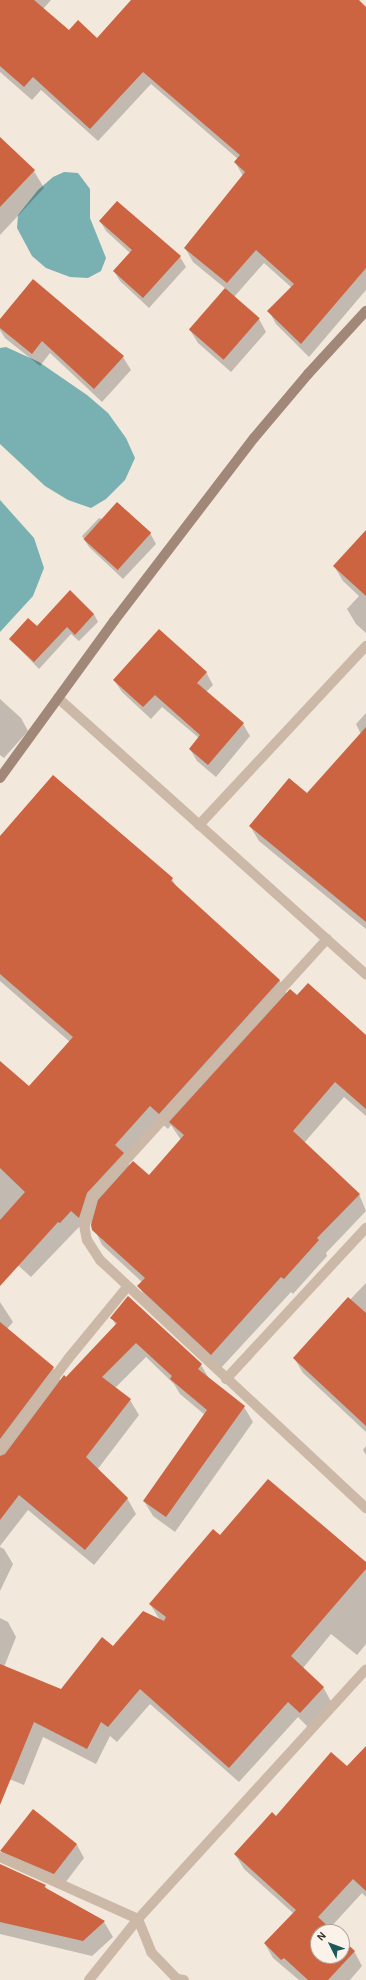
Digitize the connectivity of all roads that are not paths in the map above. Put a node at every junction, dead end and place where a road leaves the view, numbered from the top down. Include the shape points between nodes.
1 (366, 311) edge
2 (366, 646) edge
3 (58, 698) junction
4 (0, 778) edge
5 (199, 825) junction
6 (326, 939) junction
7 (366, 974) edge
8 (366, 1228) edge
9 (128, 1286) junction
10 (226, 1379) junction
11 (0, 1450) edge
12 (366, 1508) edge
13 (366, 1669) edge
14 (0, 1857) edge
15 (138, 1919) junction
16 (89, 1980) edge
17 (184, 1980) edge

1 - 3 street via 254,438
2 - 5 street
3 - 4 street
3 - 5 street
5 - 6 street
6 - 7 street
6 - 9 street via 92,1196 84,1225 87,1240 100,1260
8 - 10 street
9 - 10 street
9 - 11 street
10 - 12 street
13 - 15 street
14 - 15 street
15 - 16 street
15 - 17 street via 151,1952 177,1979

